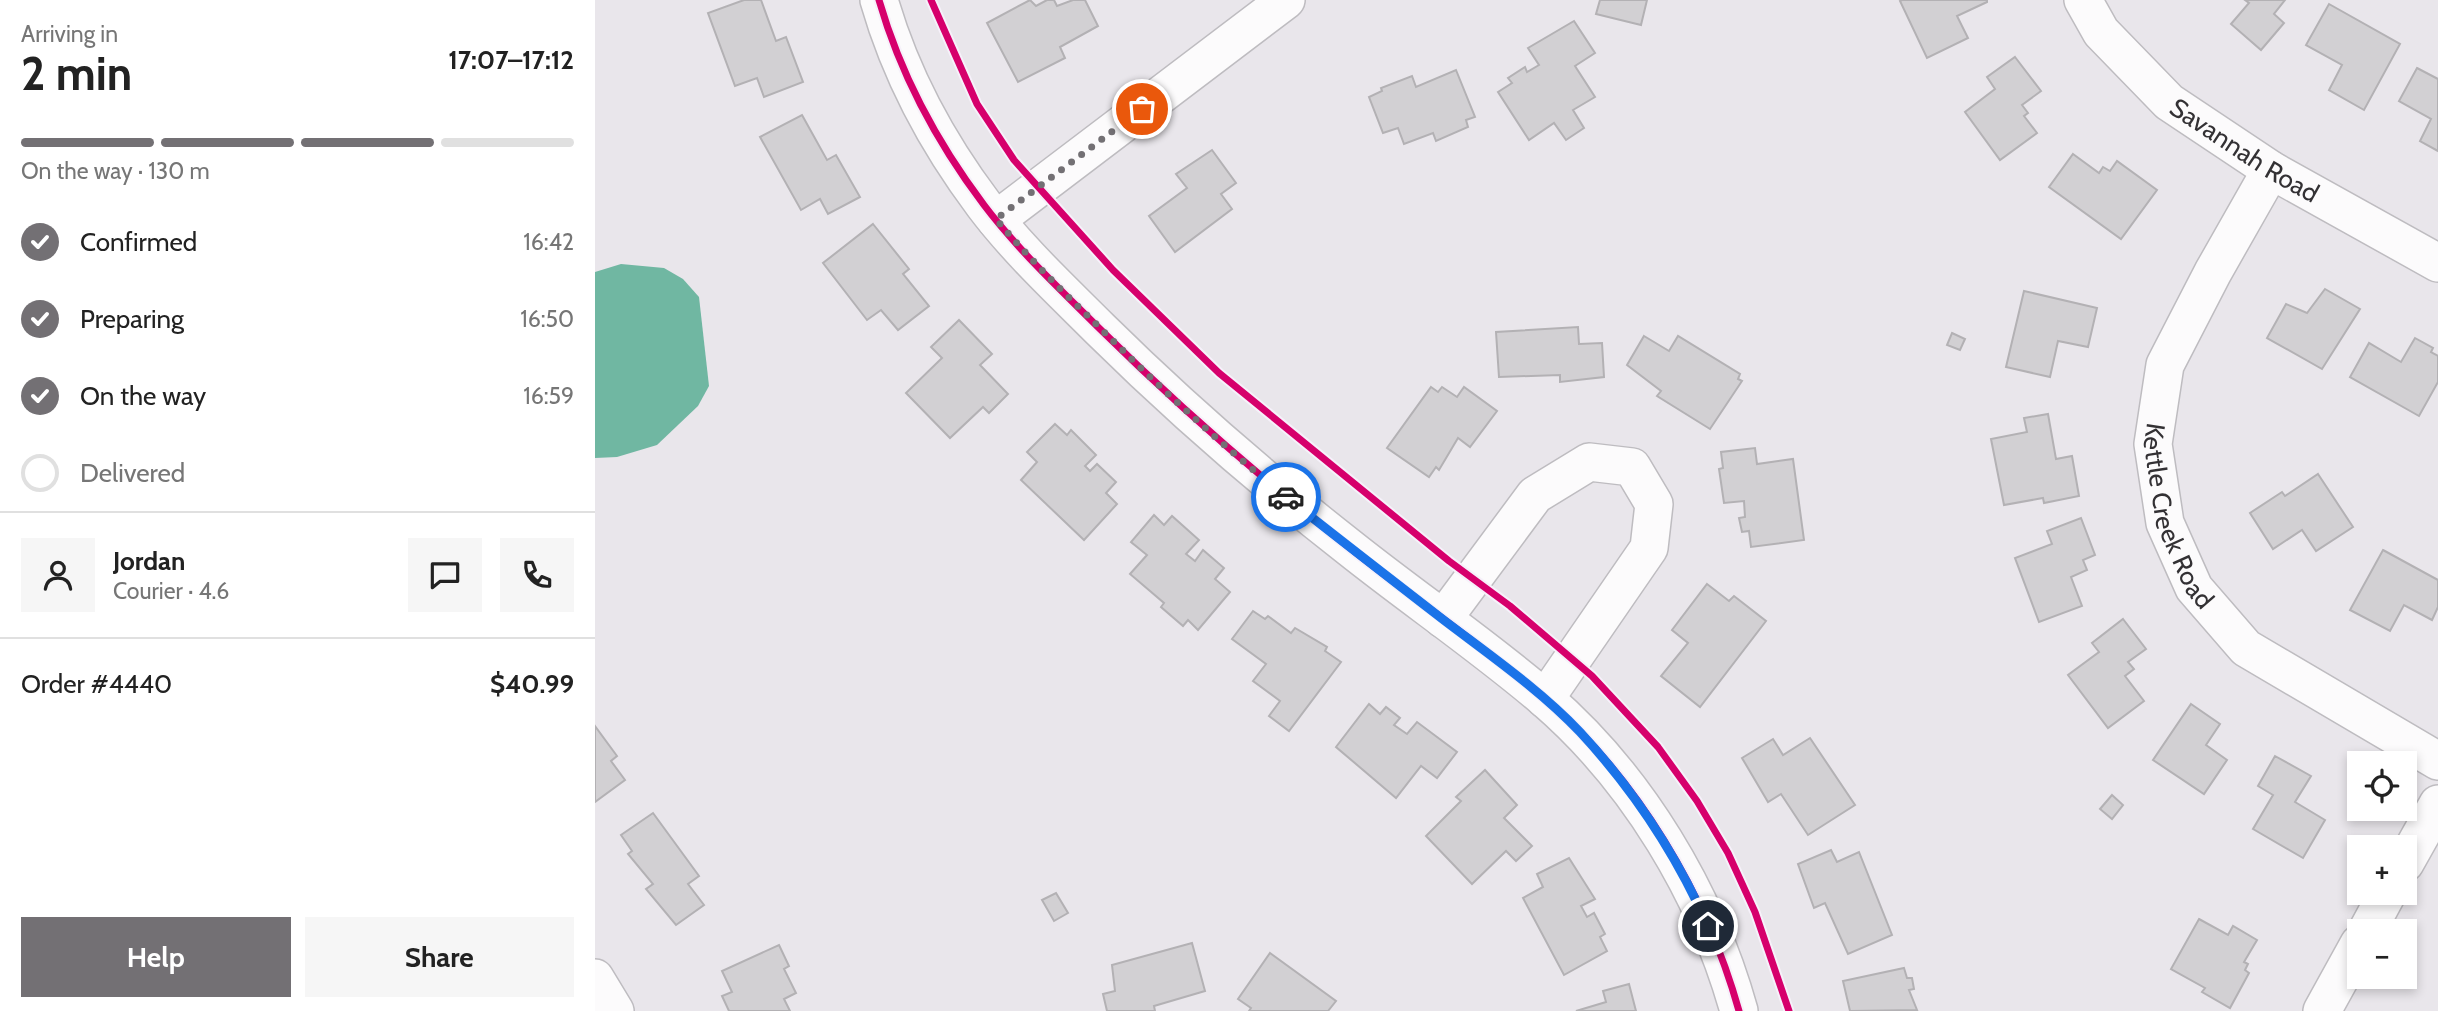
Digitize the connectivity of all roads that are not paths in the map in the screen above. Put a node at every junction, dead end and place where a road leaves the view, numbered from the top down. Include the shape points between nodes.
1 (879, 0) edge
2 (1286, 0) edge
3 (2083, 0) edge
4 (2271, 170) junction
5 (996, 219) junction
6 (2438, 263) edge
7 (1443, 619) junction
8 (1545, 699) junction
9 (2438, 761) edge
10 (2438, 804) edge
11 (2417, 842) edge
12 (2347, 966) edge
13 (595, 978) edge
14 (615, 1011) edge
15 (1739, 1011) edge
16 (2322, 1011) edge

1 - 5 street via 896,51 935,131
2 - 5 street
3 - 4 street, Savannah Road via 2101,32 2169,102
4 - 6 street, Savannah Road
4 - 9 street, Kettle Creek Road via 2165,365 2154,444 2165,523 2195,588 2246,648
5 - 7 street via 1130,359 1235,456
7 - 8 street
7 - 8 street via 1535,495 1590,463 1632,467 1654,504 1649,548
8 - 15 street via 1579,731 1638,801 1670,851 1717,944
10 - 11 street
12 - 16 street
13 - 14 street

